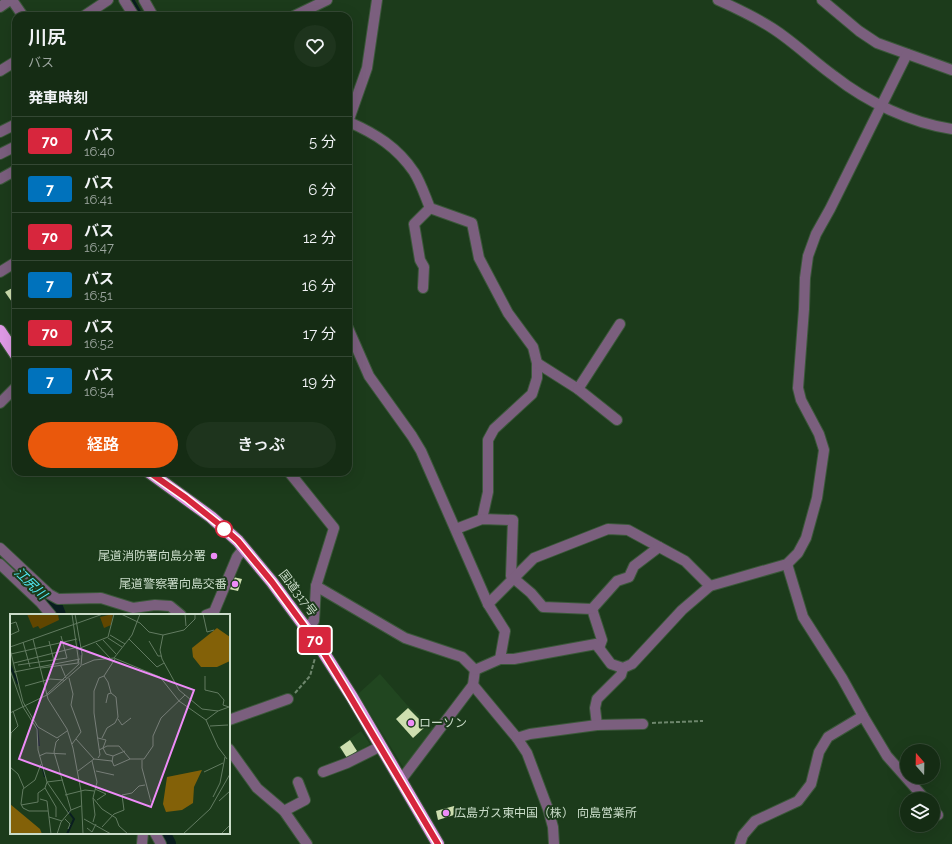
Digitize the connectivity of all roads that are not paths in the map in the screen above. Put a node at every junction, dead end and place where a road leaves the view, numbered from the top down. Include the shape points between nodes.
1 (11, 0) edge
2 (108, 0) edge
3 (124, 0) edge
4 (144, 0) edge
5 (327, 0) edge
6 (377, 0) edge
7 (718, 0) edge
8 (822, 0) edge
9 (0, 7) edge
10 (20, 12) edge
11 (90, 12) edge
12 (132, 12) edge
13 (151, 12) edge
14 (302, 12) edge
15 (907, 54) junction
16 (12, 64) edge
17 (952, 70) edge
18 (0, 72) edge
19 (882, 106) junction
20 (352, 113) edge
21 (352, 123) edge
22 (12, 126) edge
23 (952, 129) edge
24 (0, 132) edge
25 (12, 147) edge
26 (1, 151) edge
27 (12, 172) edge
28 (0, 179) edge
29 (430, 208) junction
30 (12, 264) edge
31 (0, 272) edge
32 (423, 288) dead end
33 (620, 324) dead end
34 (0, 331) edge
35 (352, 337) edge
36 (12, 349) edge
37 (537, 363) junction
38 (578, 389) junction
39 (12, 391) edge
40 (0, 403) edge
41 (617, 420) dead end
42 (154, 476) edge
43 (292, 476) edge
44 (482, 519) junction
45 (456, 529) junction
46 (659, 547) junction
47 (0, 548) edge
48 (244, 548) junction
49 (0, 564) edge
50 (787, 564) junction
51 (513, 579) junction
52 (316, 586) junction
53 (710, 586) junction
54 (488, 604) junction
55 (592, 609) junction
56 (50, 614) edge
57 (180, 614) edge
58 (209, 614) edge
59 (306, 627) junction
60 (599, 648) junction
61 (500, 659) junction
62 (622, 668) junction
63 (475, 670) junction
64 (473, 685) junction
65 (288, 699) road end
66 (863, 716) junction
67 (230, 720) edge
68 (643, 724) road end
69 (597, 725) junction
70 (517, 738) junction
71 (381, 746) junction
72 (230, 750) edge
73 (323, 772) dead end
74 (401, 780) junction
75 (298, 782) dead end
76 (918, 792) edge
77 (284, 811) junction
78 (143, 834) edge
79 (156, 834) edge
80 (142, 844) edge
81 (161, 844) edge
82 (307, 844) edge
83 (438, 844) edge
84 (554, 844) edge
85 (740, 844) edge

1 - 9 street
1 - 10 street
2 - 11 street
3 - 12 street
4 - 13 street
5 - 14 street
6 - 20 street via 367,68
7 - 19 street via 772,28 835,78
8 - 15 street via 877,43
15 - 17 street
15 - 19 street
16 - 18 street
19 - 23 street via 921,122
19 - 50 street via 816,234 808,256 798,388 824,450 817,498 806,538 798,553
21 - 29 street via 372,132 391,146 414,172
22 - 24 street
25 - 26 street
27 - 28 street
29 - 32 street via 414,224 420,260 424,267
29 - 37 street via 472,223 479,258 508,313 533,347
30 - 31 street
33 - 38 street
34 - 36 highway
35 - 45 street via 369,376 421,451
37 - 38 street
37 - 44 street via 537,378 532,394 494,430 488,440 488,492
38 - 41 street
39 - 40 street
42 - 48 highway, 国道317号 via 210,517
43 - 52 street via 334,528
44 - 45 street
44 - 51 street via 513,520
45 - 54 street
46 - 51 street via 628,530 608,529 534,558
46 - 53 street via 685,561
46 - 55 street via 634,566 629,577 617,581
47 - 57 street via 49,594 58,599 101,598 133,608 170,606
48 - 58 street via 237,557 214,612
48 - 59 highway, 国道317号
49 - 56 street
50 - 53 street
50 - 66 street via 803,617
51 - 54 street
51 - 55 street via 531,593 543,607
52 - 59 street via 314,621
52 - 63 street via 406,638 462,657
53 - 62 street via 682,610 632,664
54 - 61 street via 505,631
55 - 60 street via 602,640
59 - 71 highway, 国道317号
60 - 61 street via 596,644 514,659
60 - 62 street via 611,664
61 - 63 street
62 - 69 street via 621,675 596,700
63 - 64 street
64 - 70 street
64 - 74 street
65 - 67 street
66 - 76 street via 887,756
66 - 85 street via 828,737 819,752 811,784 798,801 755,821 742,834
68 - 69 street
69 - 70 street
70 - 84 street via 527,753 548,809
71 - 73 street
71 - 74 highway, 国道317号
72 - 77 street via 257,788
74 - 83 highway, 国道317号
75 - 77 street via 305,800
77 - 82 street
78 - 80 street
79 - 81 street

